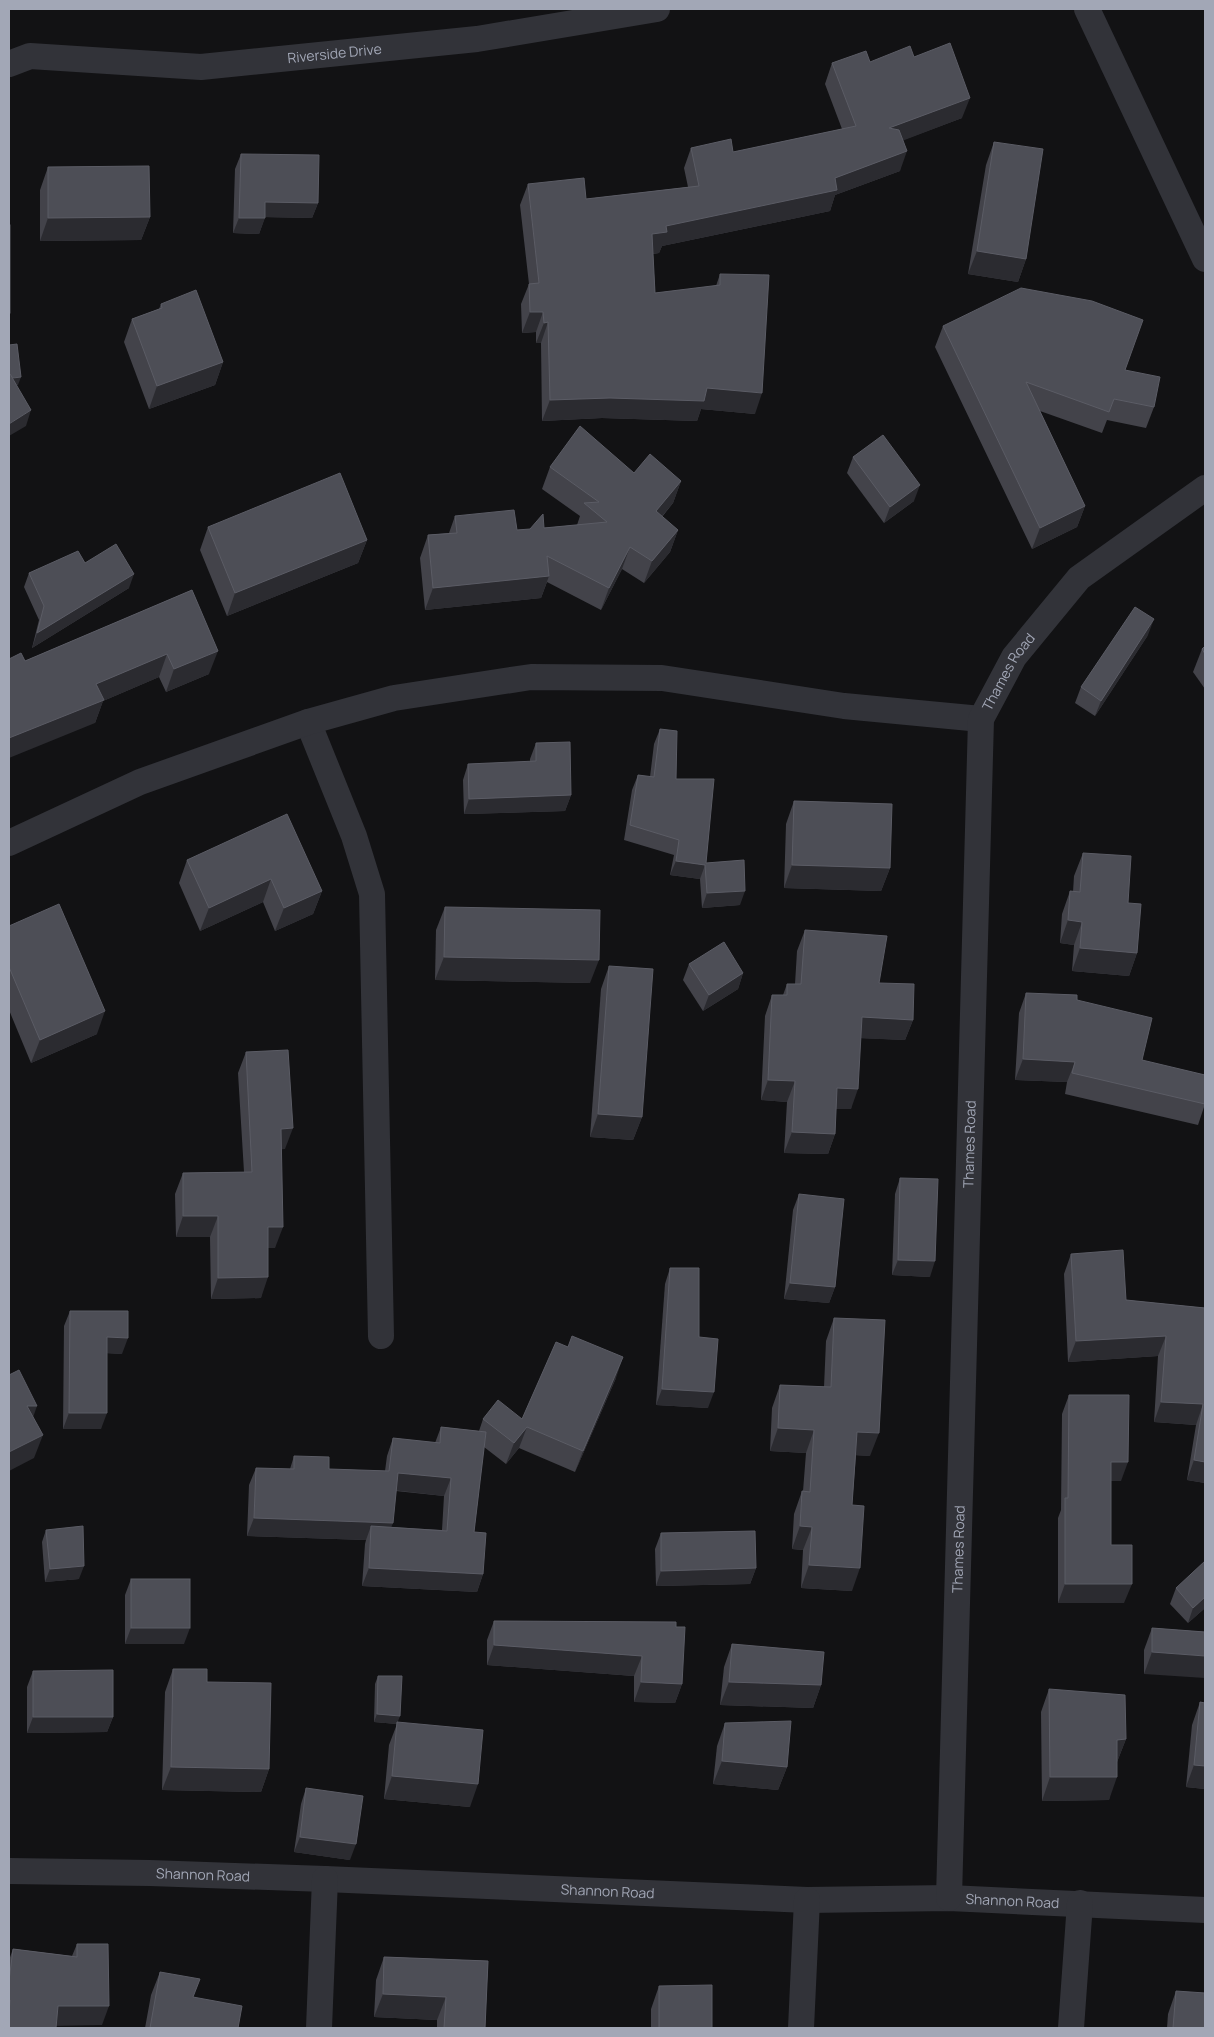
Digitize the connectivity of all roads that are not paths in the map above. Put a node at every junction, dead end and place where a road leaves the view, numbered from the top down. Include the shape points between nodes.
1 (657, 9) edge
2 (1087, 9) edge
3 (613, 13) edge
4 (9, 64) edge
5 (1205, 259) edge
6 (1205, 488) edge
7 (981, 718) junction
8 (308, 722) junction
9 (9, 843) edge
10 (381, 1336) dead end
11 (9, 1871) edge
12 (324, 1879) junction
13 (949, 1898) junction
14 (807, 1900) junction
15 (1080, 1903) junction
16 (1205, 1910) edge
17 (319, 2028) edge
18 (801, 2028) edge
19 (1071, 2028) edge

1 - 3 street, Riverside Drive
2 - 5 street
3 - 4 street, Riverside Drive via 477,39 201,67 30,56
6 - 7 street, Thames Road via 1080,578 1014,657
7 - 8 street via 844,706 662,678 531,677 394,698
7 - 13 street, Thames Road
8 - 9 street via 140,782
8 - 10 street via 354,836 372,894
11 - 12 street, Shannon Road
12 - 14 street, Shannon Road
12 - 17 street
13 - 14 street, Shannon Road
13 - 15 street, Shannon Road
14 - 18 street
15 - 16 street, Shannon Road
15 - 19 street

